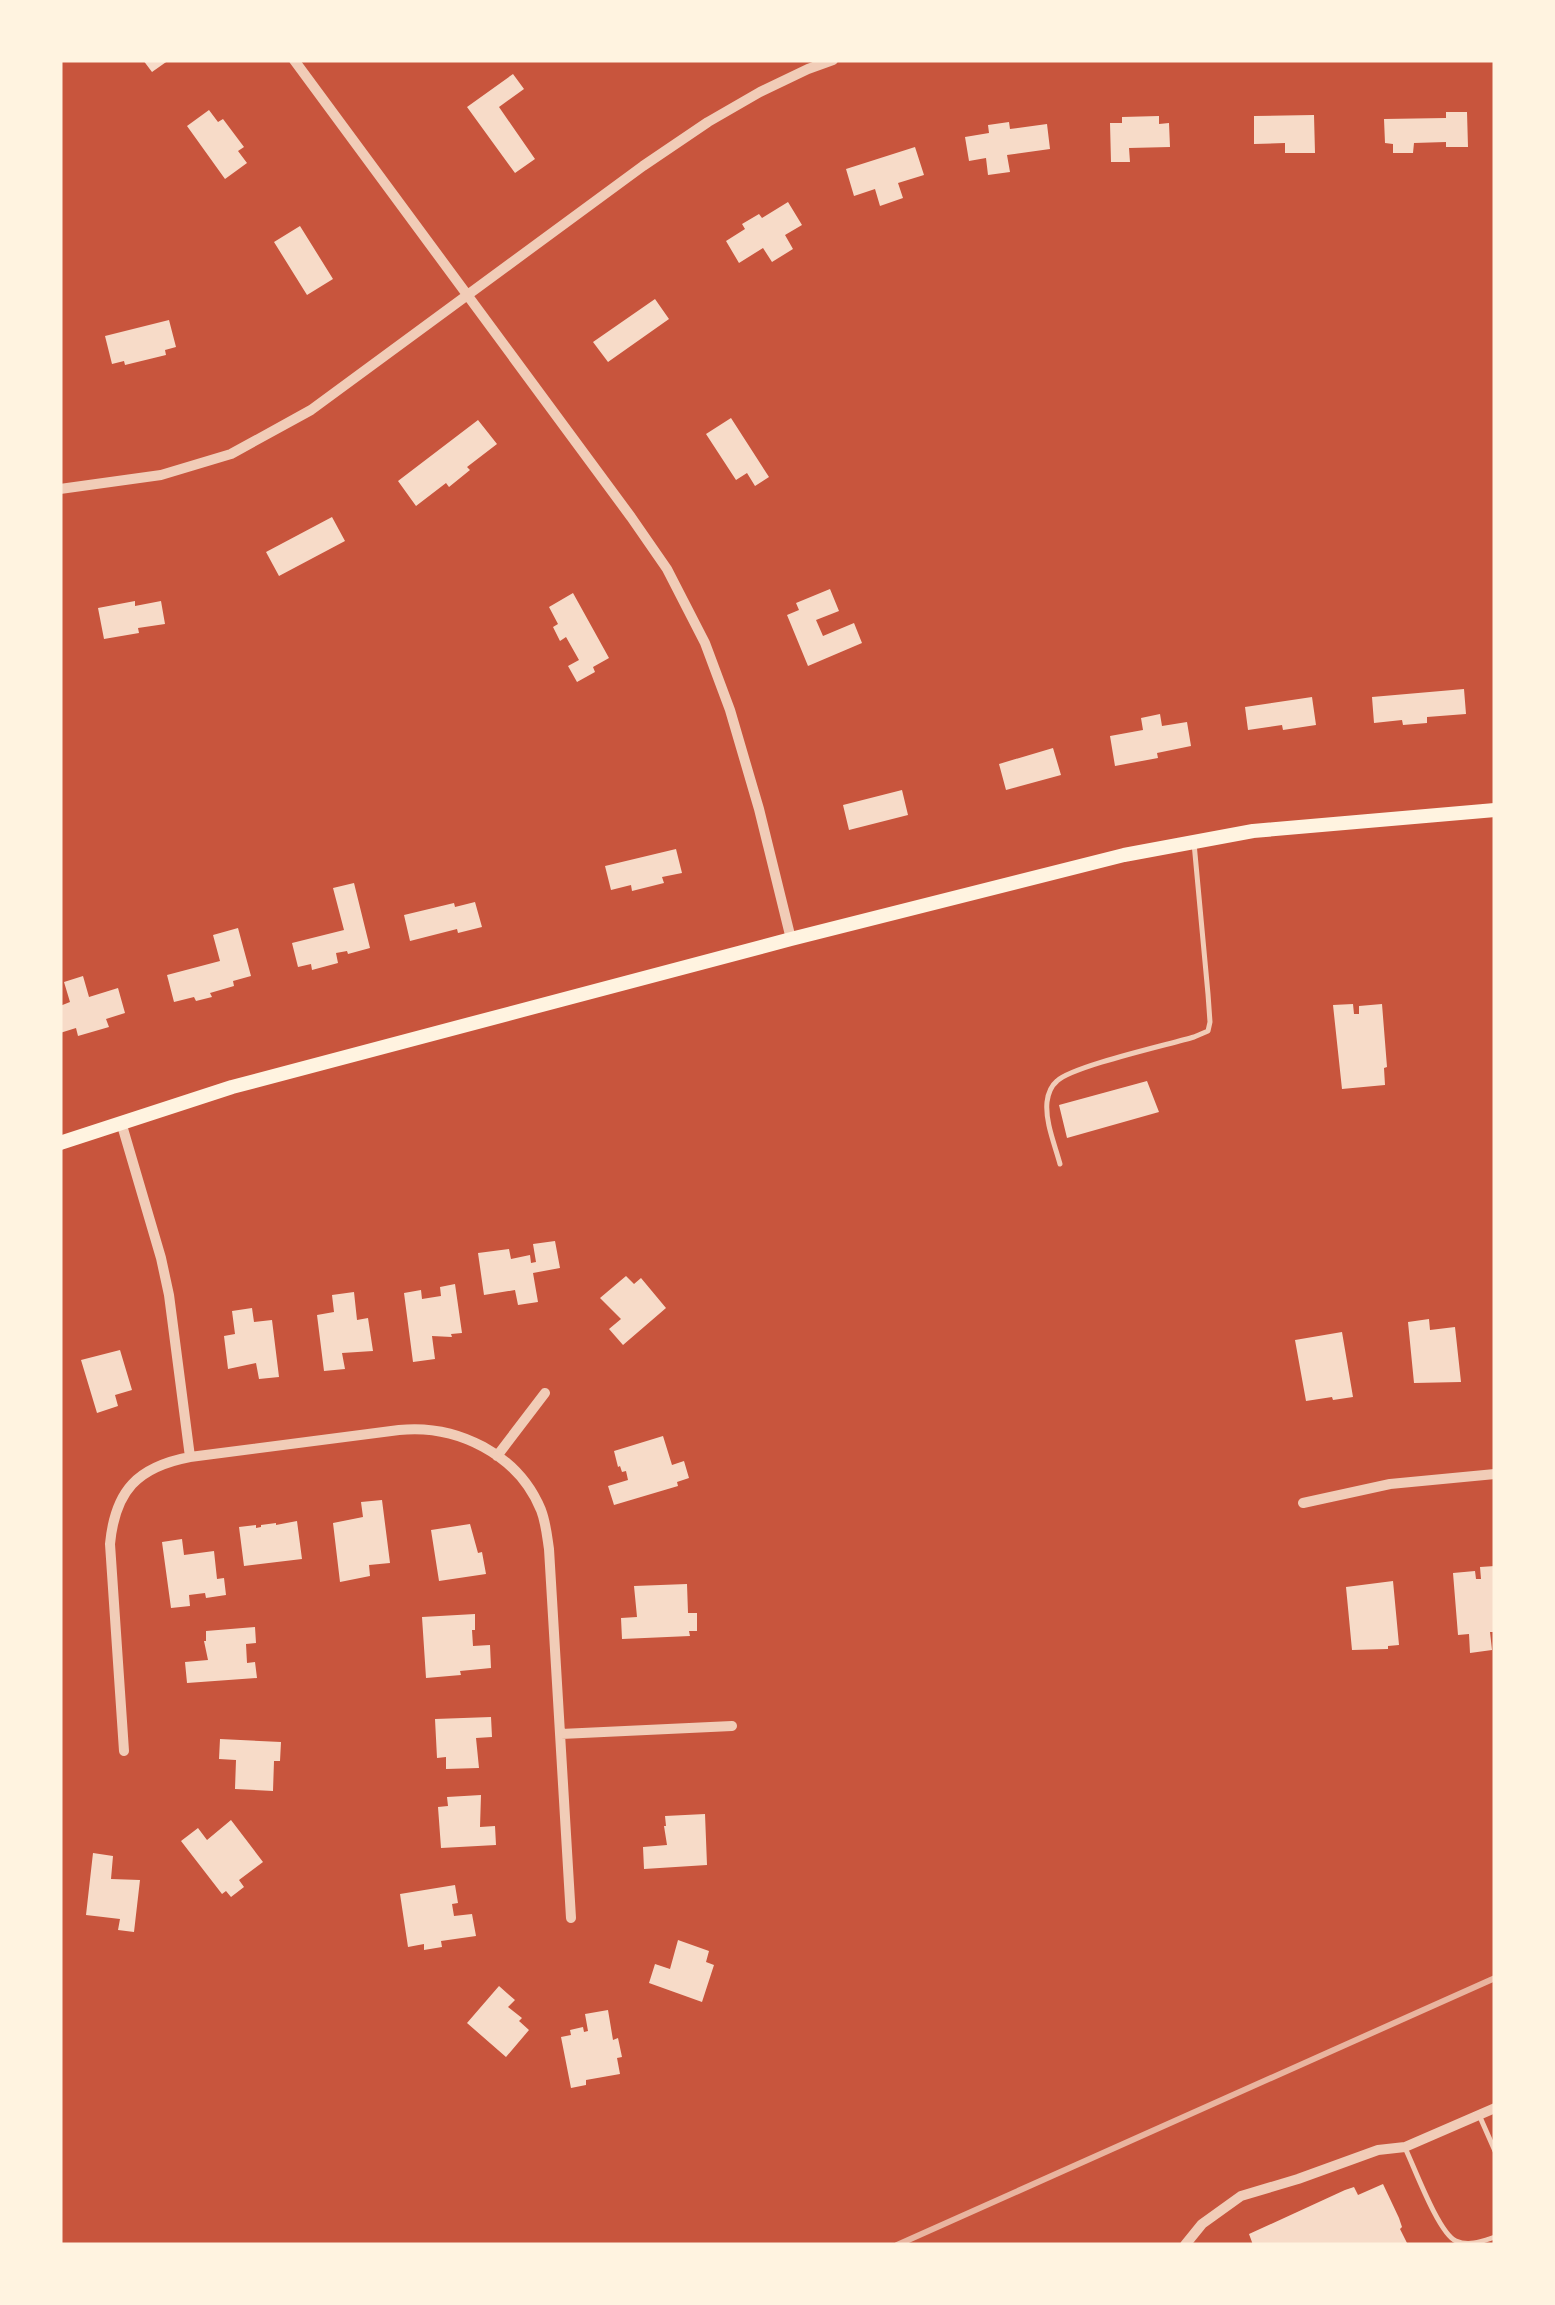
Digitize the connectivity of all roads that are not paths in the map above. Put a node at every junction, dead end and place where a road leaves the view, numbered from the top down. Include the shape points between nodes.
1 (294, 60) edge
2 (833, 60) edge
3 (467, 296) junction
4 (60, 489) edge
5 (1495, 810) edge
6 (1194, 840) junction
7 (791, 940) junction
8 (121, 1122) junction
9 (60, 1142) edge
10 (1060, 1164) dead end
11 (545, 1393) dead end
12 (497, 1456) junction
13 (190, 1457) junction
14 (1495, 1474) edge
15 (1303, 1503) dead end
16 (732, 1726) dead end
17 (561, 1734) junction
18 (124, 1750) dead end
19 (571, 1918) dead end
20 (1495, 2108) edge
21 (1479, 2115) junction
22 (1405, 2147) junction
23 (1495, 2151) edge
24 (1495, 2236) edge
25 (1185, 2245) edge

1 - 3 street
2 - 3 street via 708,122
3 - 4 street via 311,410 234,453 161,475
3 - 7 street via 632,517 705,644 754,792
5 - 6 main road
6 - 7 main road
6 - 10 lane via 1208,1031 1059,1078 1047,1103
7 - 8 main road
8 - 9 main road
8 - 13 street via 165,1276
11 - 12 street
12 - 13 street via 462,1436 413,1428
12 - 17 street via 530,1492 546,1526
13 - 18 street via 145,1472 123,1498 112,1527
14 - 15 street via 1390,1484
16 - 17 street
17 - 19 street
20 - 21 street
21 - 22 street
21 - 23 lane
22 - 24 lane via 1449,2238 1466,2244
22 - 25 street via 1242,2196

